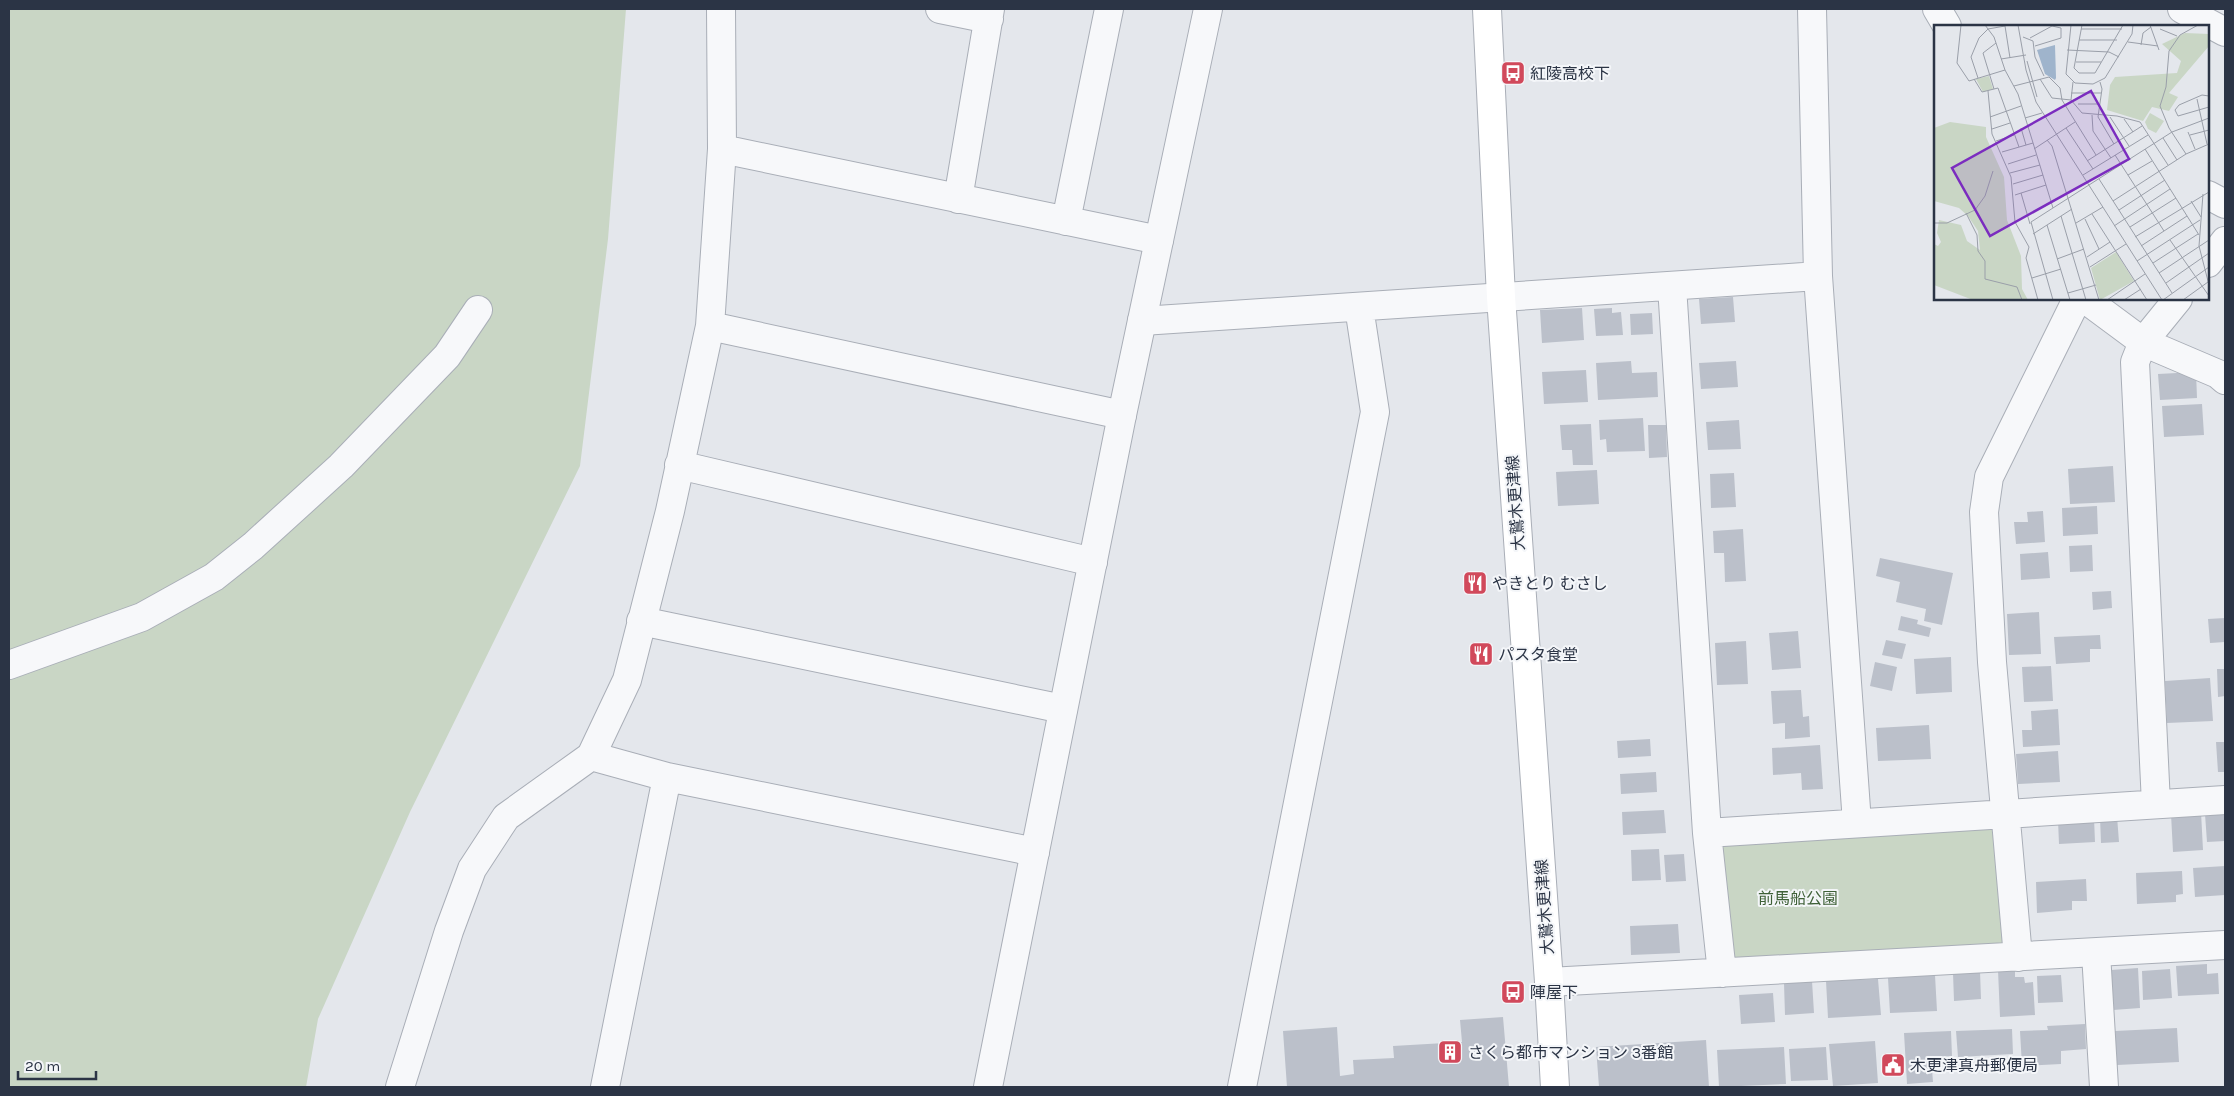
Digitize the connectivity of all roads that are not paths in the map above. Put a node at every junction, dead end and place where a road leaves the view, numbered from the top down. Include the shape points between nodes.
1 (721, 9) edge
2 (940, 9) edge
3 (1109, 9) edge
4 (1208, 9) edge
5 (1487, 9) edge
6 (1812, 9) edge
7 (1937, 9) edge
8 (2182, 9) edge
9 (990, 14) edge
10 (1946, 25) edge
11 (2225, 32) edge
12 (722, 149) junction
13 (2209, 195) edge
14 (958, 199) junction
15 (2225, 204) edge
16 (1066, 221) junction
17 (1159, 240) junction
18 (2225, 241) edge
19 (2209, 262) edge
20 (1818, 276) junction
21 (1672, 286) junction
22 (1501, 297) junction
23 (2077, 300) edge
24 (2086, 300) edge
25 (2177, 300) edge
26 (1359, 307) junction
27 (478, 310) dead end
28 (1142, 321) junction
29 (710, 326) junction
30 (2143, 342) junction
31 (2225, 380) edge
32 (1122, 415) junction
33 (679, 465) junction
34 (1093, 562) junction
35 (641, 621) junction
36 (9, 665) edge
37 (1063, 709) junction
38 (591, 756) junction
39 (667, 777) junction
40 (2225, 800) edge
41 (2156, 804) junction
42 (2004, 814) junction
43 (1857, 823) junction
44 (1707, 832) junction
45 (1034, 852) junction
46 (2225, 945) edge
47 (2096, 952) junction
48 (2018, 957) junction
49 (1722, 973) junction
50 (1549, 982) junction
51 (400, 1087) edge
52 (605, 1087) edge
53 (988, 1087) edge
54 (1242, 1087) edge
55 (1555, 1087) edge
56 (2104, 1087) edge

1 - 12 street
2 - 9 street
3 - 16 street
4 - 17 street
5 - 22 main road, 大鷲木更津線
6 - 20 street
7 - 10 street
8 - 11 street
9 - 14 street
12 - 14 street
12 - 29 street
13 - 15 street
14 - 16 street
16 - 17 street
17 - 28 street
18 - 19 street
20 - 21 street
20 - 43 street
21 - 22 street
21 - 44 street
22 - 26 street
22 - 50 main road, 大鷲木更津線
23 - 42 street via 1989,477 1984,512
24 - 30 street
25 - 30 street
26 - 28 street
26 - 54 street via 1375,412
27 - 36 street via 447,356 342,466 214,577 142,617
28 - 32 street
29 - 32 street
29 - 33 street
30 - 31 street via 2218,374
30 - 41 street via 2135,362
32 - 34 street
33 - 34 street
33 - 35 street
34 - 37 street
35 - 37 street
35 - 38 street via 627,680
37 - 45 street
38 - 39 street
38 - 51 street via 506,816 472,869 448,931
39 - 45 street
39 - 52 street
40 - 41 street
41 - 42 street
42 - 43 street
42 - 48 street
43 - 44 street
44 - 49 street
45 - 53 street
46 - 47 street
47 - 48 street
47 - 56 street
48 - 49 street
49 - 50 street
50 - 55 main road, 大鷲木更津線

